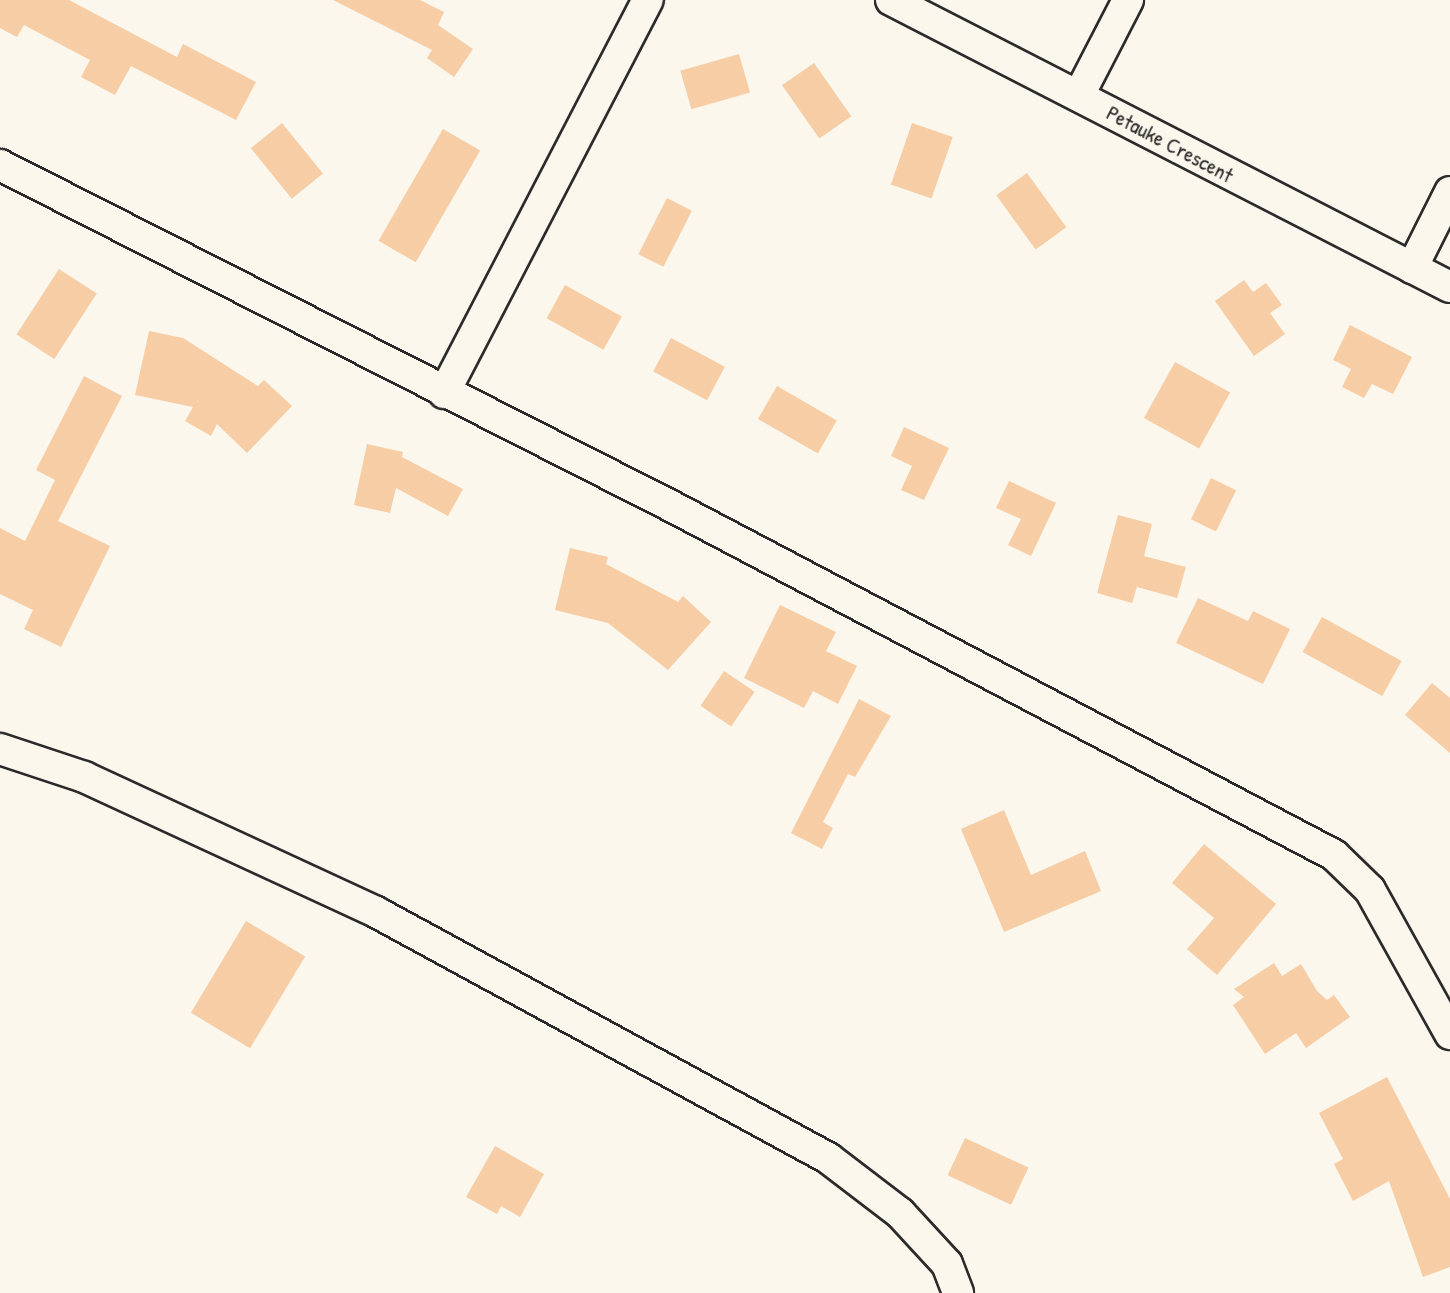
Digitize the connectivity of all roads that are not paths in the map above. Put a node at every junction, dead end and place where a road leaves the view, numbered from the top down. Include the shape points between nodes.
1 (648, 0) edge
2 (891, 0) edge
3 (1128, 0) edge
4 (1079, 95) junction
5 (0, 165) edge
6 (1450, 192) edge
7 (1412, 268) junction
8 (1450, 287) edge
9 (444, 393) junction
10 (0, 749) edge
11 (1450, 1034) edge
12 (958, 1293) edge

1 - 9 street
2 - 4 street, Petauke Crescent
3 - 4 street
4 - 7 street, Petauke Crescent
5 - 9 street
6 - 7 street
7 - 8 street, Petauke Crescent
9 - 11 street via 1334,855 1370,890
10 - 12 street via 84,777 376,912 828,1158 900,1213 947,1264

